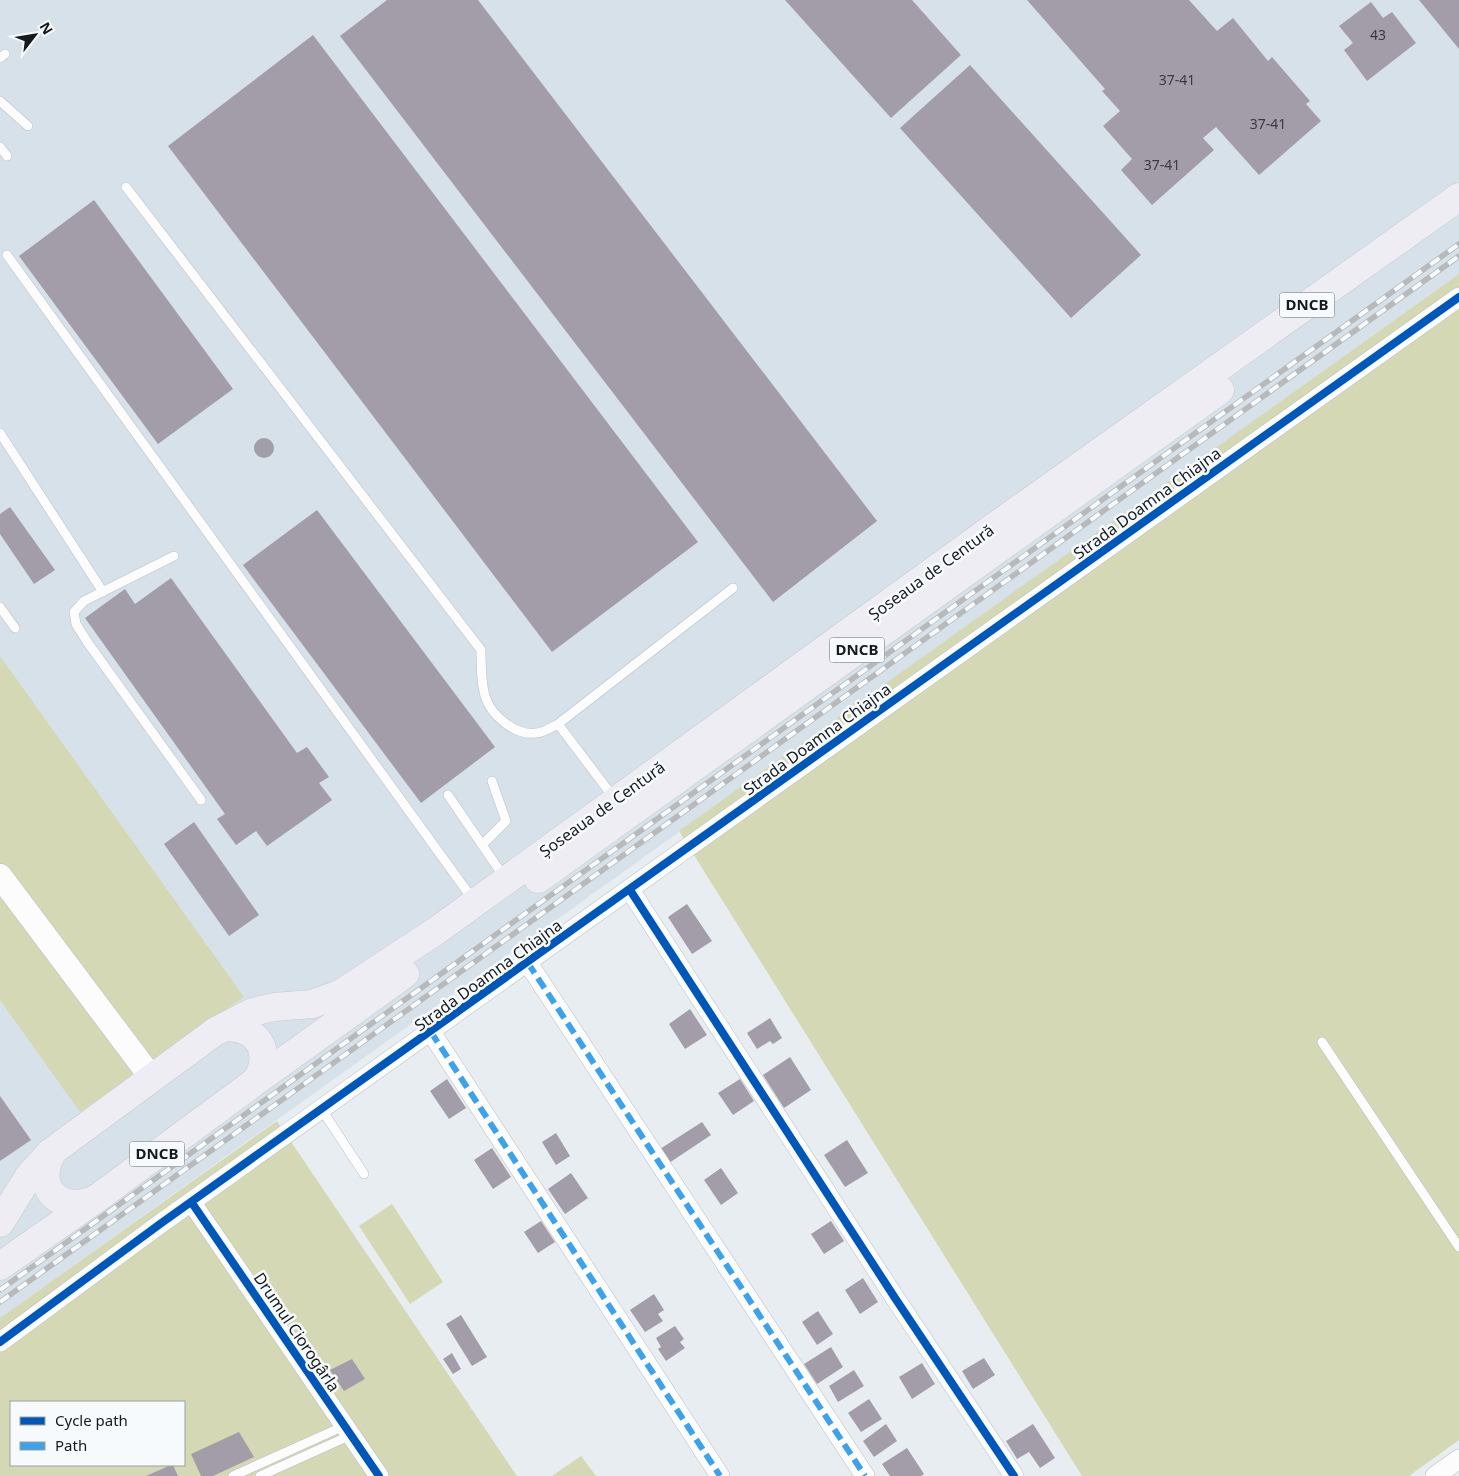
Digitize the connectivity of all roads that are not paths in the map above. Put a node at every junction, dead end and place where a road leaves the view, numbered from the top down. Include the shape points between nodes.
1 (0, 101) edge
2 (28, 126) dead end
3 (0, 147) edge
4 (7, 156) dead end
5 (126, 187) dead end
6 (1459, 197) edge
7 (1459, 219) edge
8 (7, 256) dead end
9 (1459, 297) edge
10 (0, 433) edge
11 (174, 556) dead end
12 (733, 588) dead end
13 (103, 592) junction
14 (0, 607) edge
15 (15, 628) dead end
16 (558, 724) junction
17 (492, 782) dead end
18 (448, 795) dead end
19 (615, 799) junction
20 (202, 800) dead end
21 (482, 845) junction
22 (0, 876) edge
23 (506, 879) junction
24 (630, 890) junction
25 (475, 902) junction
26 (528, 963) junction
27 (216, 1031) junction
28 (431, 1032) junction
29 (1322, 1042) dead end
30 (151, 1077) junction
31 (256, 1081) junction
32 (322, 1110) junction
33 (54, 1150) junction
34 (364, 1174) dead end
35 (96, 1199) junction
36 (192, 1203) junction
37 (0, 1223) edge
38 (1459, 1247) edge
39 (0, 1266) edge
40 (0, 1342) edge
41 (348, 1430) junction
42 (1459, 1459) edge
43 (233, 1476) edge
44 (260, 1476) edge
45 (379, 1476) edge
46 (720, 1476) edge
47 (865, 1476) edge
48 (1014, 1476) edge
49 (1435, 1476) edge

1 - 2 lane
3 - 4 lane
5 - 16 lane via 481,650 481,677 486,699 503,721 519,731 537,733
6 - 19 main road, Șoseaua de Centură / DNCB
7 - 31 main road, Șoseaua de Centură / DNCB
8 - 25 lane
9 - 24 street, Strada Doamna Chiajna
10 - 13 lane
11 - 13 lane
12 - 16 lane
13 - 20 lane via 84,601 74,612 76,624
14 - 15 lane
16 - 19 lane
17 - 21 lane via 506,821
18 - 21 lane
19 - 23 main road, Șoseaua de Centură / DNCB
21 - 23 lane
22 - 30 street
23 - 25 main road, Șoseaua de Centură / DNCB
24 - 26 street, Strada Doamna Chiajna
24 - 48 street
25 - 27 main road, Șoseaua de Centură / DNCB via 340,994 312,1004 249,1013
26 - 28 street, Strada Doamna Chiajna
26 - 47 street
27 - 30 main road, DNCB
27 - 31 main road, DNCB via 238,1028 257,1039 265,1060
28 - 32 street, Strada Doamna Chiajna
28 - 46 street
29 - 38 lane
30 - 33 main road, DNCB
31 - 35 main road, DNCB
32 - 34 lane
32 - 36 street, Strada Doamna Chiajna
33 - 35 main road, DNCB via 44,1172 52,1194 72,1205
33 - 37 main road, DNCB via 29,1176
35 - 39 main road, DNCB
36 - 40 street, Strada Doamna Chiajna
36 - 41 street, Drumul Ciorogârla
41 - 43 lane
41 - 44 lane
41 - 45 street, Drumul Ciorogârla
42 - 49 street

